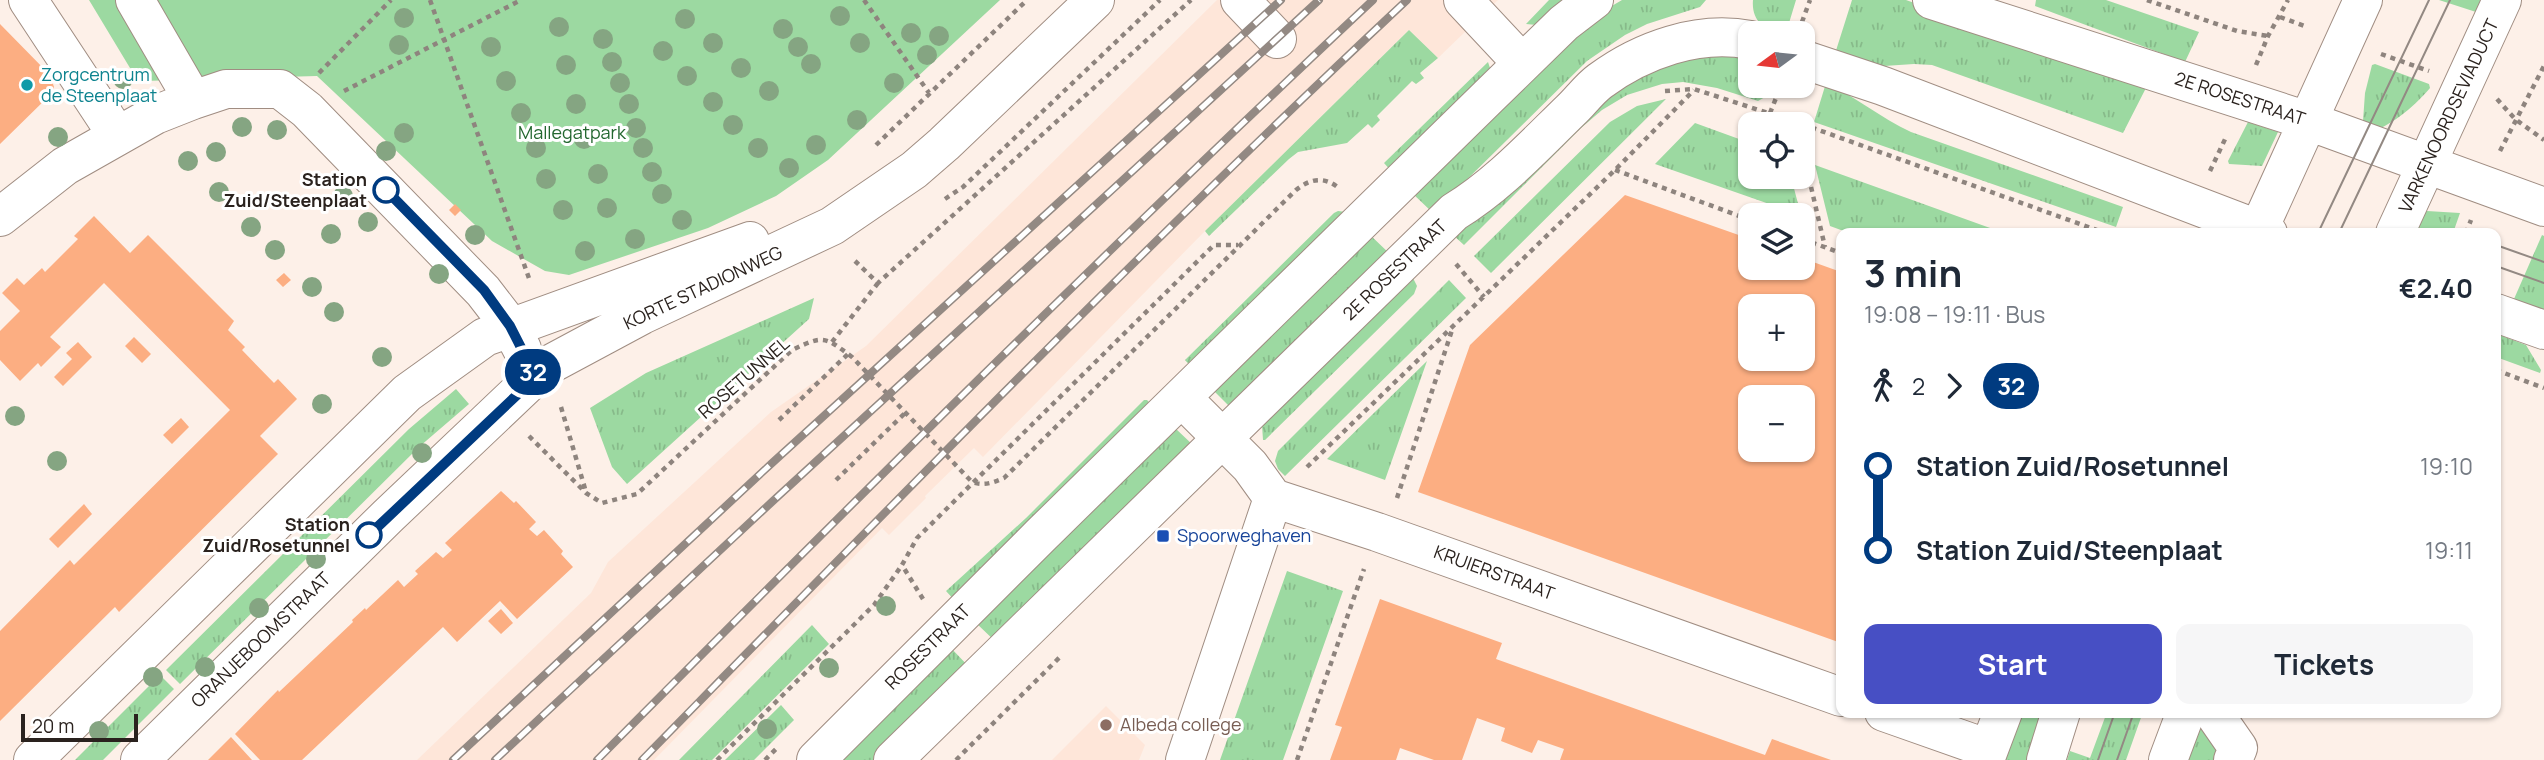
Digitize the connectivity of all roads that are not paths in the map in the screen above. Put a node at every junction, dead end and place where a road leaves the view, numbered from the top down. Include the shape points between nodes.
1 (28, 0) edge
2 (135, 0) edge
3 (1095, 0) edge
4 (1240, 0) edge
5 (1463, 0) edge
6 (1594, 0) edge
7 (1932, 0) edge
8 (2363, 0) edge
9 (2502, 0) edge
10 (2006, 12) edge
11 (1738, 38) edge
12 (1277, 39) dead end
13 (1522, 63) junction
14 (1815, 63) edge
15 (193, 100) junction
16 (2308, 121) junction
17 (117, 135) junction
18 (2427, 164) junction
19 (871, 199) junction
20 (2544, 207) edge
21 (0, 217) edge
22 (2251, 228) edge
23 (2263, 228) edge
24 (2397, 228) edge
25 (2501, 315) edge
26 (526, 320) junction
27 (2541, 335) edge
28 (536, 377) junction
29 (1182, 398) junction
30 (1223, 440) junction
31 (1273, 498) junction
32 (1836, 695) edge
33 (1898, 718) edge
34 (2001, 718) edge
35 (2059, 718) edge
36 (2184, 718) edge
37 (2217, 718) edge
38 (1987, 755) edge
39 (33, 760) edge
40 (140, 760) edge
41 (816, 760) edge
42 (893, 760) edge
43 (1185, 760) edge
44 (2046, 760) edge
45 (2168, 760) edge
46 (2233, 760) edge

1 - 17 street
2 - 15 street
3 - 19 street, KORTE STADIONWEG via 944,144
4 - 12 street
5 - 13 street
6 - 13 street
7 - 10 street, 2E ROSESTRAAT
8 - 16 street
9 - 18 street, VARKENOORDSEVIADUCT
10 - 16 street, 2E ROSESTRAAT via 2160,72
11 - 30 street, 2E ROSESTRAAT via 1675,43 1599,82 1482,194 1454,212
13 - 29 street
14 - 22 street
15 - 17 street
15 - 26 street via 226,89 280,89 484,290
16 - 18 street, 2E ROSESTRAAT
16 - 23 street
17 - 21 street via 65,166
18 - 20 street, 2E ROSESTRAAT
18 - 24 street, VARKENOORDSEVIADUCT
19 - 26 street, KORTE STADIONWEG
19 - 28 street, KORTE STADIONWEG via 832,226 642,315 545,367
25 - 27 street
26 - 28 street
26 - 39 street via 485,337 407,393
28 - 40 street, ORANJEBOOMSTRAAT
29 - 30 street
29 - 41 street, ROSESTRAAT
30 - 31 street
30 - 42 street, 2E ROSESTRAAT
31 - 32 street, KRUIERSTRAAT
31 - 43 street
33 - 38 street
34 - 38 street
35 - 44 street
36 - 45 street
37 - 46 street via 2238,748

